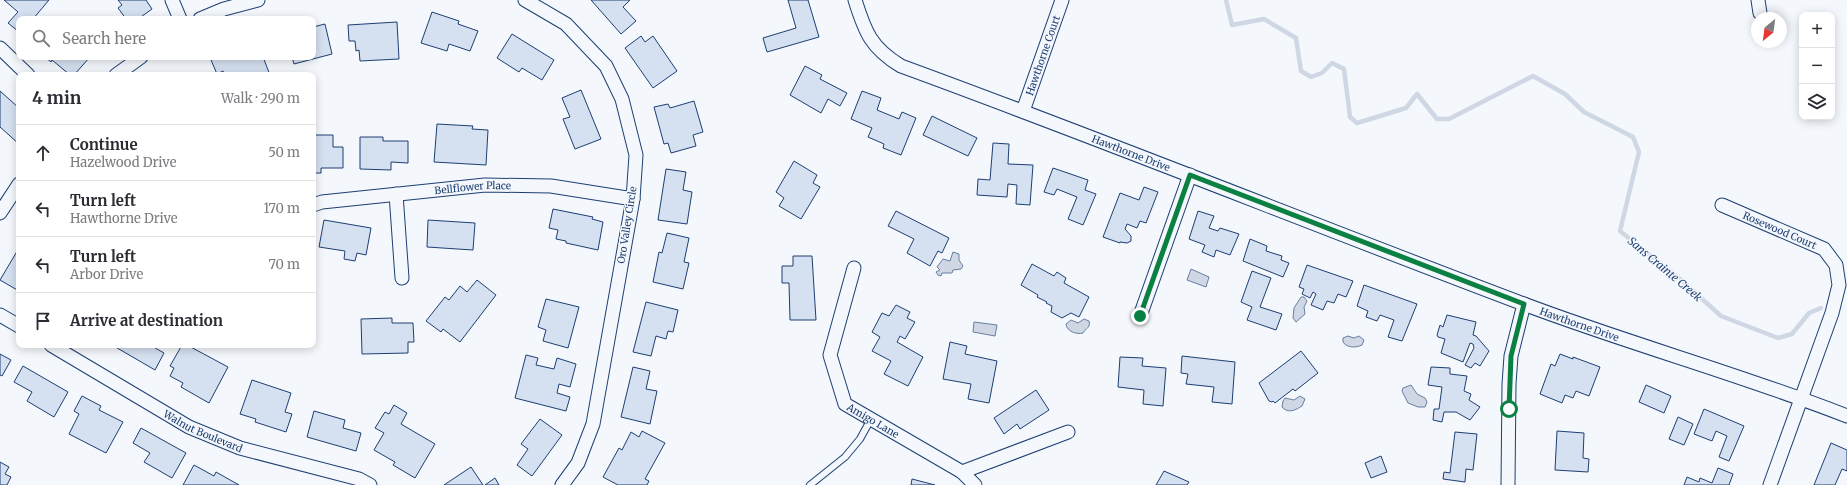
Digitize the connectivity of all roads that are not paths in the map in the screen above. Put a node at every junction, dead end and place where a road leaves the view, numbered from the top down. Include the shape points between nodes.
1 (172, 0) edge
2 (258, 0) edge
3 (525, 0) edge
4 (855, 0) edge
5 (1062, 0) edge
6 (1758, 0) edge
7 (1760, 12) edge
8 (179, 16) edge
9 (207, 16) edge
10 (0, 48) edge
11 (137, 60) edge
12 (25, 72) edge
13 (120, 72) edge
14 (1023, 111) junction
15 (1190, 175) junction
16 (16, 189) edge
17 (396, 194) junction
18 (633, 199) junction
19 (316, 204) edge
20 (1722, 205) dead end
21 (0, 213) edge
22 (854, 268) dead end
23 (402, 278) dead end
24 (1524, 304) junction
25 (0, 315) edge
26 (1140, 316) dead end
27 (16, 324) edge
28 (56, 348) edge
29 (1801, 398) junction
30 (1847, 416) edge
31 (871, 419) junction
32 (1068, 432) dead end
33 (962, 472) junction
34 (370, 485) edge
35 (562, 485) edge
36 (810, 485) edge
37 (975, 485) edge
38 (1508, 485) edge
39 (1770, 485) edge

1 - 8 street
2 - 9 street
3 - 18 street, Oro Valley Circle via 566,24 606,66 622,99 636,155
4 - 14 street, Hawthorne Drive via 864,29 873,44 887,58 901,66
5 - 14 street, Hawthorne Court
6 - 7 street
10 - 12 street
11 - 13 street
14 - 15 street, Hawthorne Drive
15 - 24 street, Hawthorne Drive
15 - 26 street
16 - 21 street
17 - 18 street, Bellflower Place via 493,185 551,186
17 - 19 street, Bellflower Place
17 - 23 street
18 - 35 street, Oro Valley Circle via 593,424 578,463
20 - 29 street, Rosewood Court via 1824,250 1836,265 1839,286 1832,313
22 - 31 street, Amigo Lane via 830,355 845,404
24 - 29 street, Hawthorne Drive
24 - 38 street via 1511,356
25 - 27 street
28 - 34 street, Walnut Boulevard via 189,427 240,448 359,479
29 - 30 street, Hawthorne Drive
29 - 39 street, Rosewood Court
31 - 33 street, Amigo Lane
31 - 36 lane via 860,439 845,457
32 - 33 street
33 - 37 street, Amigo Lane

